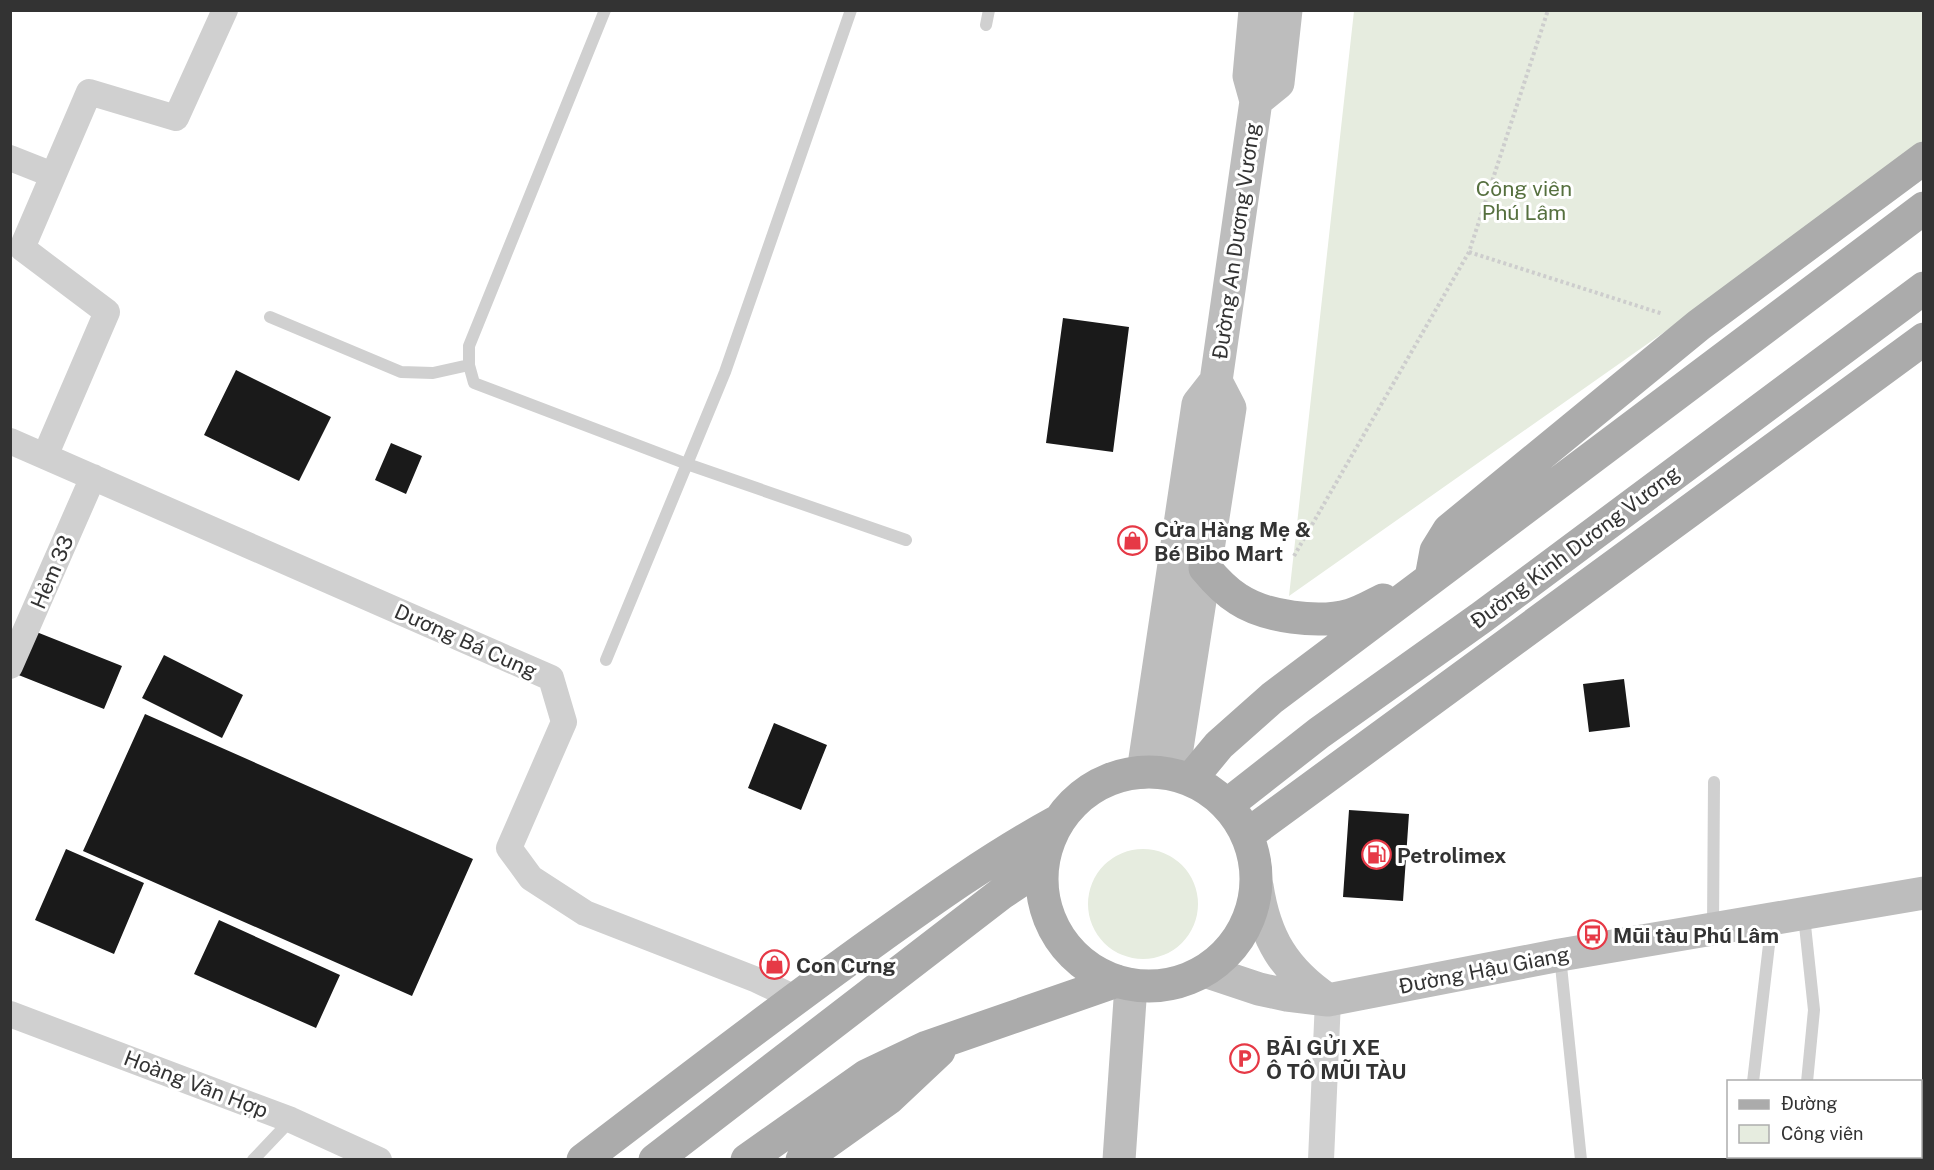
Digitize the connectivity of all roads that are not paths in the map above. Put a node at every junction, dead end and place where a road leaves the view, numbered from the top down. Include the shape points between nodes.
1 (225, 10) edge
2 (605, 10) edge
3 (851, 10) edge
4 (989, 10) edge
5 (1255, 10) edge
6 (1286, 10) edge
7 (986, 25) dead end
8 (1256, 101) junction
9 (10, 158) edge
10 (1923, 158) edge
11 (53, 175) junction
12 (1923, 208) edge
13 (1923, 288) edge
14 (270, 317) dead end
15 (1923, 339) edge
16 (469, 365) junction
17 (1216, 381) junction
18 (10, 441) edge
19 (45, 456) junction
20 (687, 464) junction
21 (93, 477) junction
22 (906, 540) dead end
23 (1205, 568) junction
24 (1431, 578) junction
25 (606, 660) dead end
26 (10, 666) edge
27 (1169, 775) junction
28 (1714, 782) dead end
29 (1227, 805) junction
30 (1058, 821) junction
31 (1247, 835) junction
32 (1041, 867) junction
33 (1257, 886) junction
34 (1923, 893) edge
35 (1804, 913) junction
36 (1772, 918) junction
37 (1713, 928) junction
38 (1560, 955) junction
39 (1205, 970) junction
40 (1124, 983) junction
41 (795, 998) junction
42 (1328, 1000) junction
43 (10, 1014) edge
44 (952, 1039) junction
45 (1753, 1080) edge
46 (1807, 1080) edge
47 (291, 1120) junction
48 (253, 1160) edge
49 (379, 1160) edge
50 (584, 1160) edge
51 (655, 1160) edge
52 (747, 1160) edge
53 (802, 1160) edge
54 (1119, 1160) edge
55 (1322, 1160) edge
56 (1581, 1160) edge

1 - 11 street via 176,118 89,92
2 - 16 lane via 469,346
3 - 20 lane via 725,372
4 - 7 lane
5 - 8 main road, Đường An Dương Vương via 1249,76
6 - 8 main road, Đường An Dương Vương via 1278,83
8 - 17 main road, Đường An Dương Vương
9 - 11 street
10 - 24 main road via 1699,325 1449,530 1436,551
11 - 19 street via 22,248 107,312
12 - 24 main road
13 - 29 main road, Đường Kinh Dương Vương via 1491,610 1336,720
14 - 16 lane via 401,372 434,373
15 - 31 main road, Đường Kinh Dương Vương
16 - 20 lane via 474,383
17 - 23 main road, Đường An Dương Vương via 1230,408
17 - 27 main road, Đường An Dương Vương via 1198,404
18 - 19 street, Dương Bá Cung
19 - 21 street, Dương Bá Cung
20 - 22 lane
20 - 25 lane
21 - 26 street, Hẻm 33
21 - 41 street, Dương Bá Cung via 551,678 564,722 509,848 531,878 585,913
23 - 24 main road via 1239,600 1273,613 1309,618 1351,615
23 - 27 main road, Đường An Dương Vương
24 - 27 main road via 1272,698 1220,745
27 - 29 main road via 1209,790
27 - 30 main road via 1121,776 1071,801
28 - 37 lane
29 - 31 main road
30 - 32 main road
30 - 41 main road via 979,867
31 - 33 main road via 1255,860
32 - 40 main road via 1044,902 1051,925 1064,946 1104,977
32 - 51 main road
33 - 39 main road via 1252,911 1241,935 1221,960
33 - 42 main road via 1264,920 1278,952 1309,987
34 - 35 main road, Đường Hậu Giang
35 - 36 main road, Đường Hậu Giang
35 - 46 lane via 1814,1010
36 - 37 main road, Đường Hậu Giang
36 - 45 lane
37 - 38 main road, Đường Hậu Giang
38 - 42 main road, Đường Hậu Giang
38 - 56 lane
39 - 40 main road via 1170,984
39 - 42 main road, Đường Hậu Giang via 1259,989
40 - 44 main road
40 - 54 main road
41 - 50 main road
42 - 55 street
43 - 47 street, Hoàng Văn Hợp
44 - 52 main road via 866,1076
44 - 53 main road via 889,1098
47 - 48 lane
47 - 49 street, Hoàng Văn Hợp

